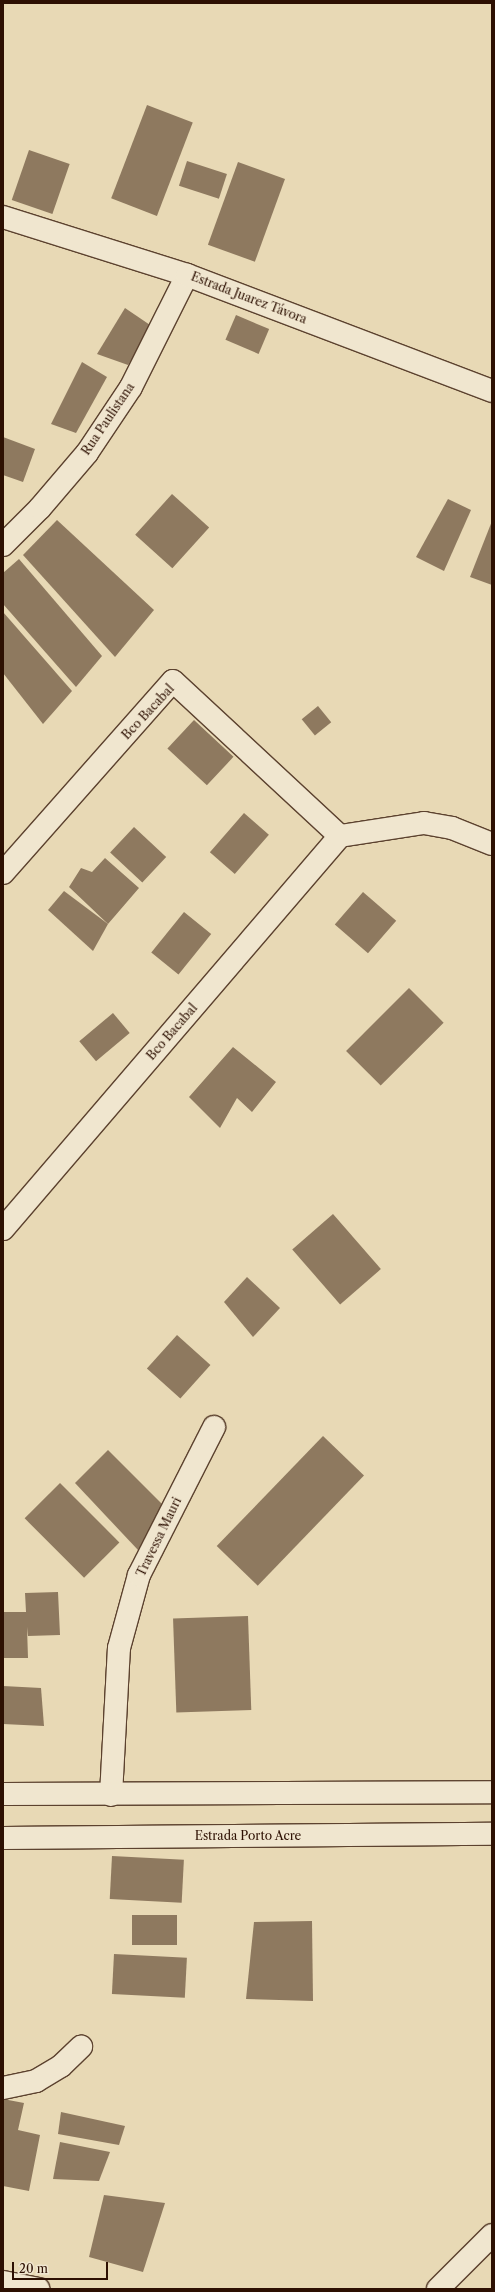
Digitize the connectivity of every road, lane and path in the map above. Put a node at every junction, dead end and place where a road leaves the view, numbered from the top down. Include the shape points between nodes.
1 (3, 217) edge
2 (187, 275) junction
3 (492, 391) edge
4 (3, 544) edge
5 (340, 836) junction
6 (492, 844) edge
7 (3, 873) edge
8 (3, 1229) edge
9 (214, 1427) dead end
10 (492, 1792) edge
11 (3, 1794) edge
12 (111, 1795) junction
13 (492, 1834) edge
14 (3, 1838) edge
15 (80, 2047) dead end
16 (3, 2088) edge
17 (492, 2235) edge
18 (3, 2282) edge
19 (38, 2289) edge
20 (438, 2289) edge

1 - 2 street, Estrada Juarez Távora
2 - 3 street, Estrada Juarez Távora
2 - 4 street, Rua Paulistana via 131,387 87,453 40,508
5 - 6 street via 424,823 452,828
5 - 7 street, Bco Bacabal via 174,681
5 - 8 street, Bco Bacabal
9 - 12 street, Travessa Mauri via 139,1575 119,1648
10 - 12 street
11 - 12 street
13 - 14 street, Estrada Porto Acre
15 - 16 street via 61,2066 36,2080
17 - 20 street
18 - 19 street

